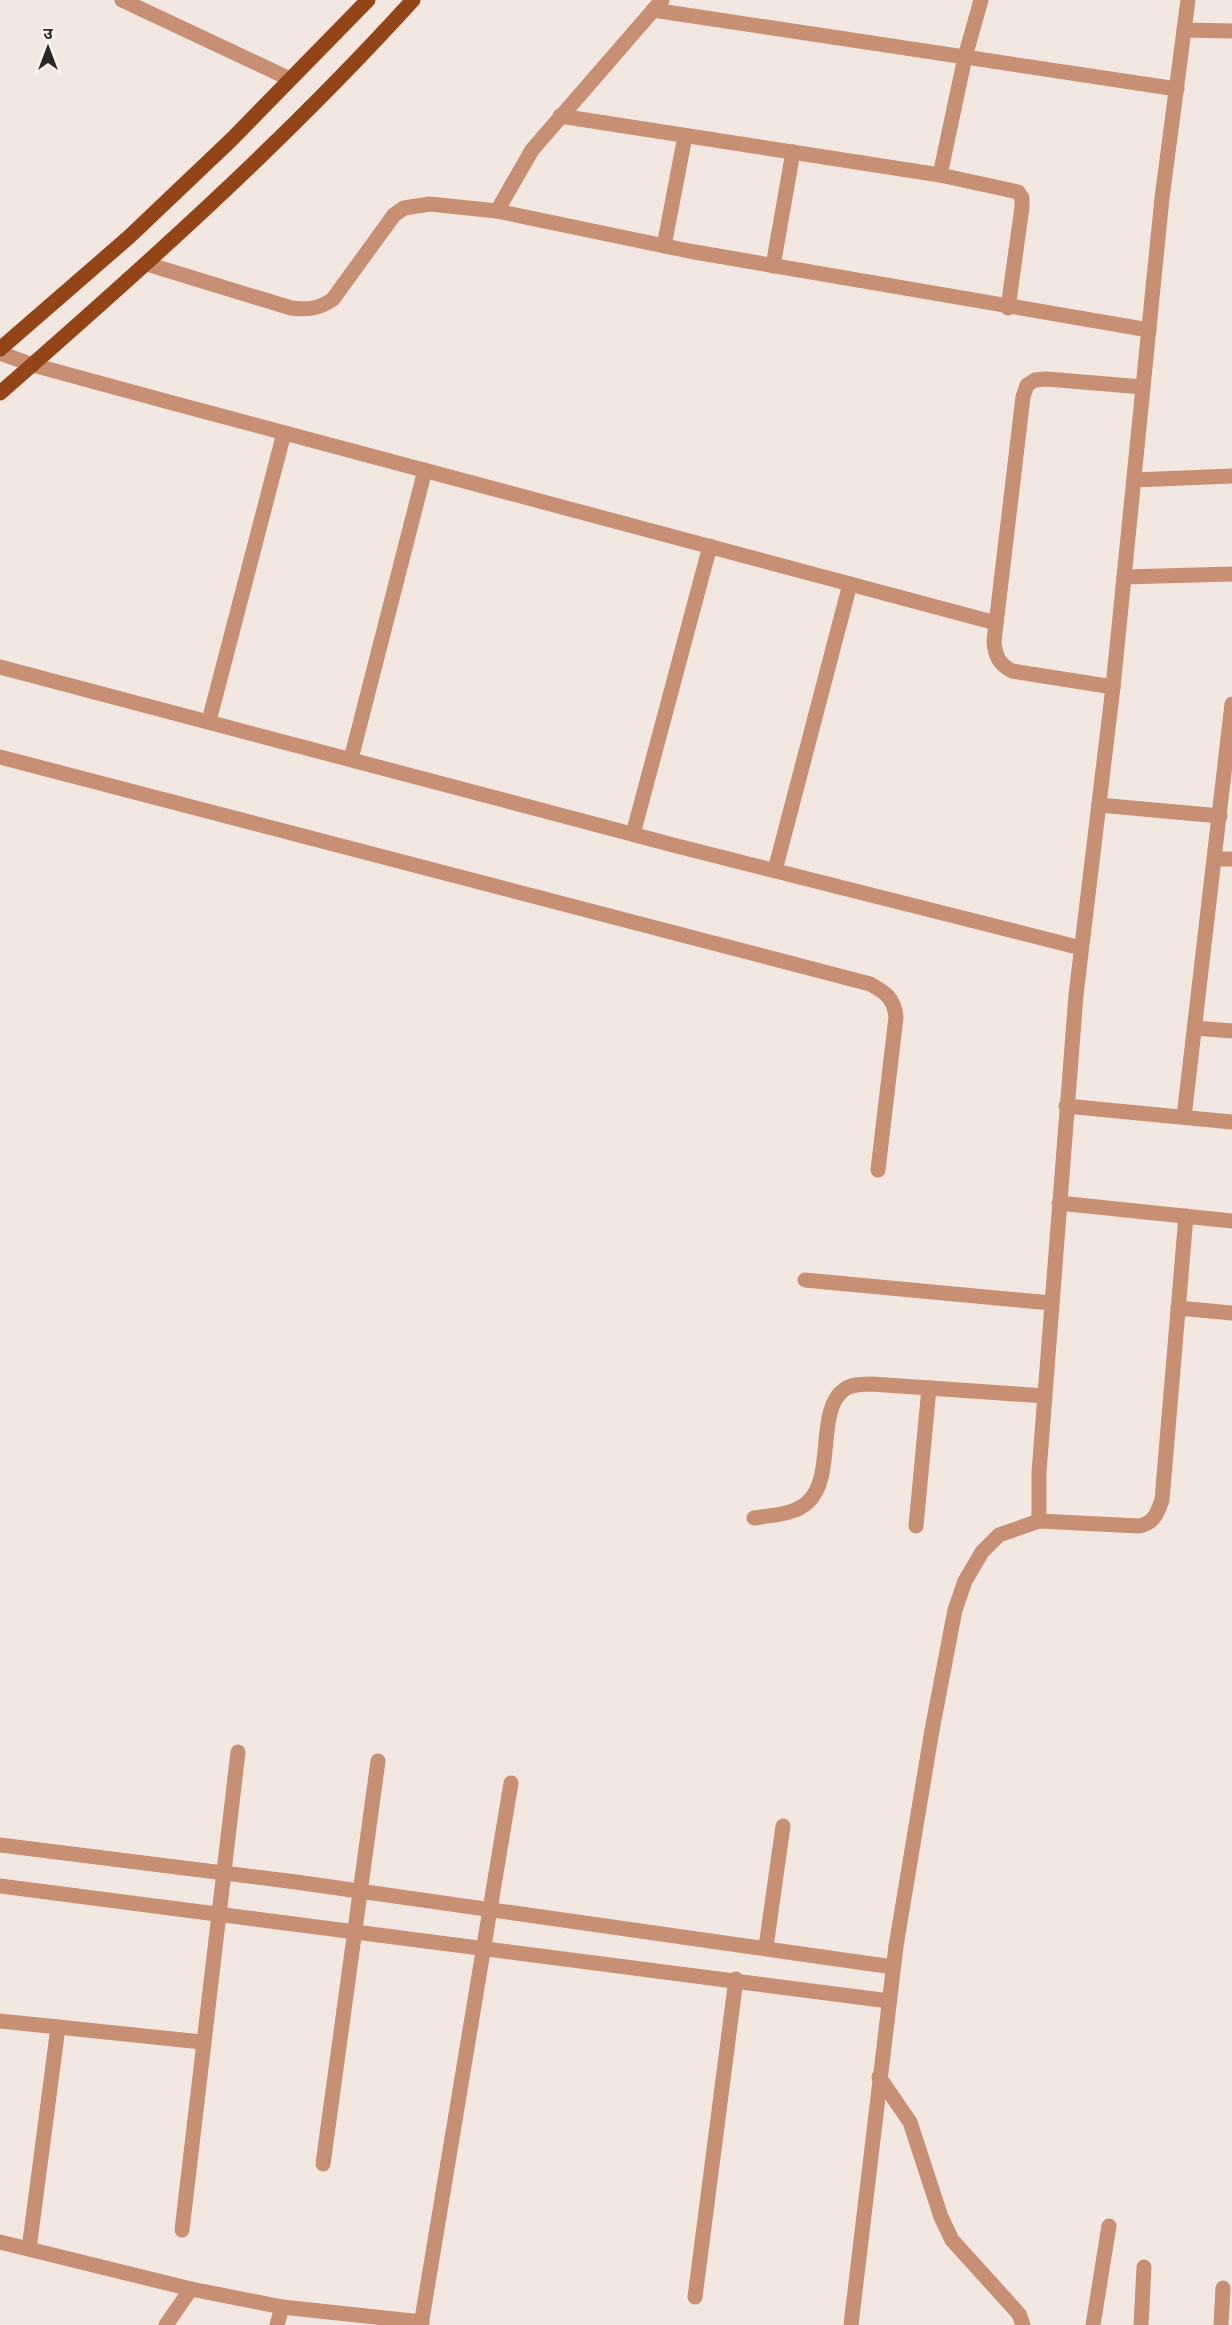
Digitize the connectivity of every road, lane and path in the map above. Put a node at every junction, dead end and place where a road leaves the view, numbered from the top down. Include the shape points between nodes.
1 (122, 0) edge
2 (368, 0) edge
3 (413, 0) edge
4 (981, 0) edge
5 (1188, 0) edge
6 (658, 5) edge
7 (1184, 30) junction
8 (1232, 31) edge
9 (965, 57) junction
10 (290, 80) junction
11 (1177, 89) junction
12 (560, 116) junction
13 (685, 136) junction
14 (793, 152) junction
15 (940, 175) junction
16 (498, 211) junction
17 (664, 246) junction
18 (147, 264) junction
19 (773, 266) junction
20 (1008, 308) junction
21 (1149, 330) junction
22 (0, 351) edge
23 (33, 365) junction
24 (1143, 387) junction
25 (0, 393) edge
26 (284, 433) junction
27 (425, 471) junction
28 (1232, 476) edge
29 (1134, 480) junction
30 (710, 546) junction
31 (1232, 574) edge
32 (1124, 577) junction
33 (850, 584) junction
34 (996, 622) junction
35 (0, 667) edge
36 (1113, 687) junction
37 (1232, 704) edge
38 (209, 722) junction
39 (0, 757) edge
40 (351, 759) junction
41 (1229, 768) edge
42 (1099, 805) junction
43 (1220, 816) junction
44 (633, 834) junction
45 (1215, 859) junction
46 (1232, 859) edge
47 (775, 870) junction
48 (1081, 948) junction
49 (1195, 1028) junction
50 (1232, 1031) edge
51 (1066, 1106) junction
52 (1184, 1118) junction
53 (1232, 1122) edge
54 (878, 1170) dead end
55 (1059, 1203) junction
56 (1186, 1216) junction
57 (1232, 1221) edge
58 (805, 1280) dead end
59 (1052, 1303) junction
60 (1178, 1308) junction
61 (1232, 1313) edge
62 (929, 1388) junction
63 (1045, 1396) junction
64 (754, 1518) dead end
65 (1039, 1521) junction
66 (916, 1526) dead end
67 (238, 1752) dead end
68 (378, 1761) dead end
69 (510, 1783) dead end
70 (783, 1826) dead end
71 (0, 1845) edge
72 (225, 1873) junction
73 (0, 1886) edge
74 (359, 1891) junction
75 (488, 1909) junction
76 (220, 1914) junction
77 (354, 1931) junction
78 (766, 1947) junction
79 (481, 1948) junction
80 (893, 1967) junction
81 (736, 1979) junction
82 (889, 2001) junction
83 (0, 2022) edge
84 (58, 2027) junction
85 (202, 2042) junction
86 (879, 2077) junction
87 (323, 2164) dead end
88 (1109, 2226) dead end
89 (182, 2230) dead end
90 (0, 2242) edge
91 (29, 2249) junction
92 (1144, 2267) dead end
93 (1223, 2288) dead end
94 (191, 2289) junction
95 (695, 2297) dead end
96 (282, 2307) junction
97 (422, 2319) edge
98 (166, 2325) edge
99 (277, 2325) edge
100 (851, 2325) edge
101 (1023, 2325) edge
102 (1093, 2325) edge
103 (1141, 2325) edge
104 (1221, 2325) edge

1 - 10 street
2 - 10 main road
3 - 18 main road via 254,164
4 - 9 street
5 - 7 street
6 - 9 street
6 - 12 street
7 - 8 street
7 - 11 street
9 - 11 street
9 - 15 street
10 - 22 main road via 129,237
11 - 21 street
12 - 13 street
12 - 16 street via 525,160
13 - 14 street
13 - 17 street
14 - 15 street
14 - 19 street
15 - 20 street via 1008,188 1022,198
16 - 17 street
16 - 18 street via 430,204 404,208 394,215 333,299 308,310 291,309
17 - 19 street
18 - 23 main road
19 - 20 street
20 - 21 street
21 - 24 street
22 - 23 street
23 - 25 main road
23 - 26 street
24 - 29 street
24 - 34 street via 1047,379 1027,385
26 - 27 street
26 - 38 street
27 - 30 street
27 - 40 street
28 - 29 street
29 - 32 street
30 - 33 street
30 - 44 street
31 - 32 street
32 - 36 street
33 - 34 street
33 - 47 street
34 - 36 street via 995,653 1001,665 1012,671
35 - 38 street
36 - 42 street
37 - 41 street
38 - 40 street
39 - 54 street via 870,984 887,993 896,1017
40 - 44 street
41 - 43 street
42 - 43 street
42 - 48 street
43 - 45 street
44 - 47 street
45 - 46 street
45 - 49 street
47 - 48 street
48 - 51 street
49 - 50 street
49 - 52 street
51 - 52 street
51 - 55 street
52 - 53 street
55 - 56 street
55 - 59 street
56 - 57 street
56 - 60 street
58 - 59 street
59 - 63 street
60 - 61 street
60 - 65 street via 1162,1500 1157,1515 1149,1524 1139,1526
62 - 63 street
62 - 64 street via 872,1384 845,1389 833,1402 819,1484 808,1502 789,1513
62 - 66 street
63 - 65 street
65 - 80 street via 999,1535 982,1552 965,1581 955,1610
67 - 72 street
68 - 74 street
69 - 75 street
70 - 78 street
71 - 72 street
72 - 74 street
72 - 76 street
73 - 76 street
74 - 75 street
74 - 77 street
75 - 78 street
75 - 79 street
76 - 77 street
76 - 85 street
77 - 79 street
77 - 87 street
78 - 80 street
79 - 81 street
79 - 97 street
80 - 82 street
81 - 82 street
81 - 95 street
82 - 86 street
83 - 84 street
84 - 85 street
84 - 91 street
85 - 89 street
86 - 100 street
86 - 101 street via 910,2122 952,2241 1019,2314
88 - 102 street
90 - 91 street
91 - 94 street
92 - 103 street
93 - 104 street
94 - 96 street
94 - 98 street
96 - 97 street
96 - 99 street

